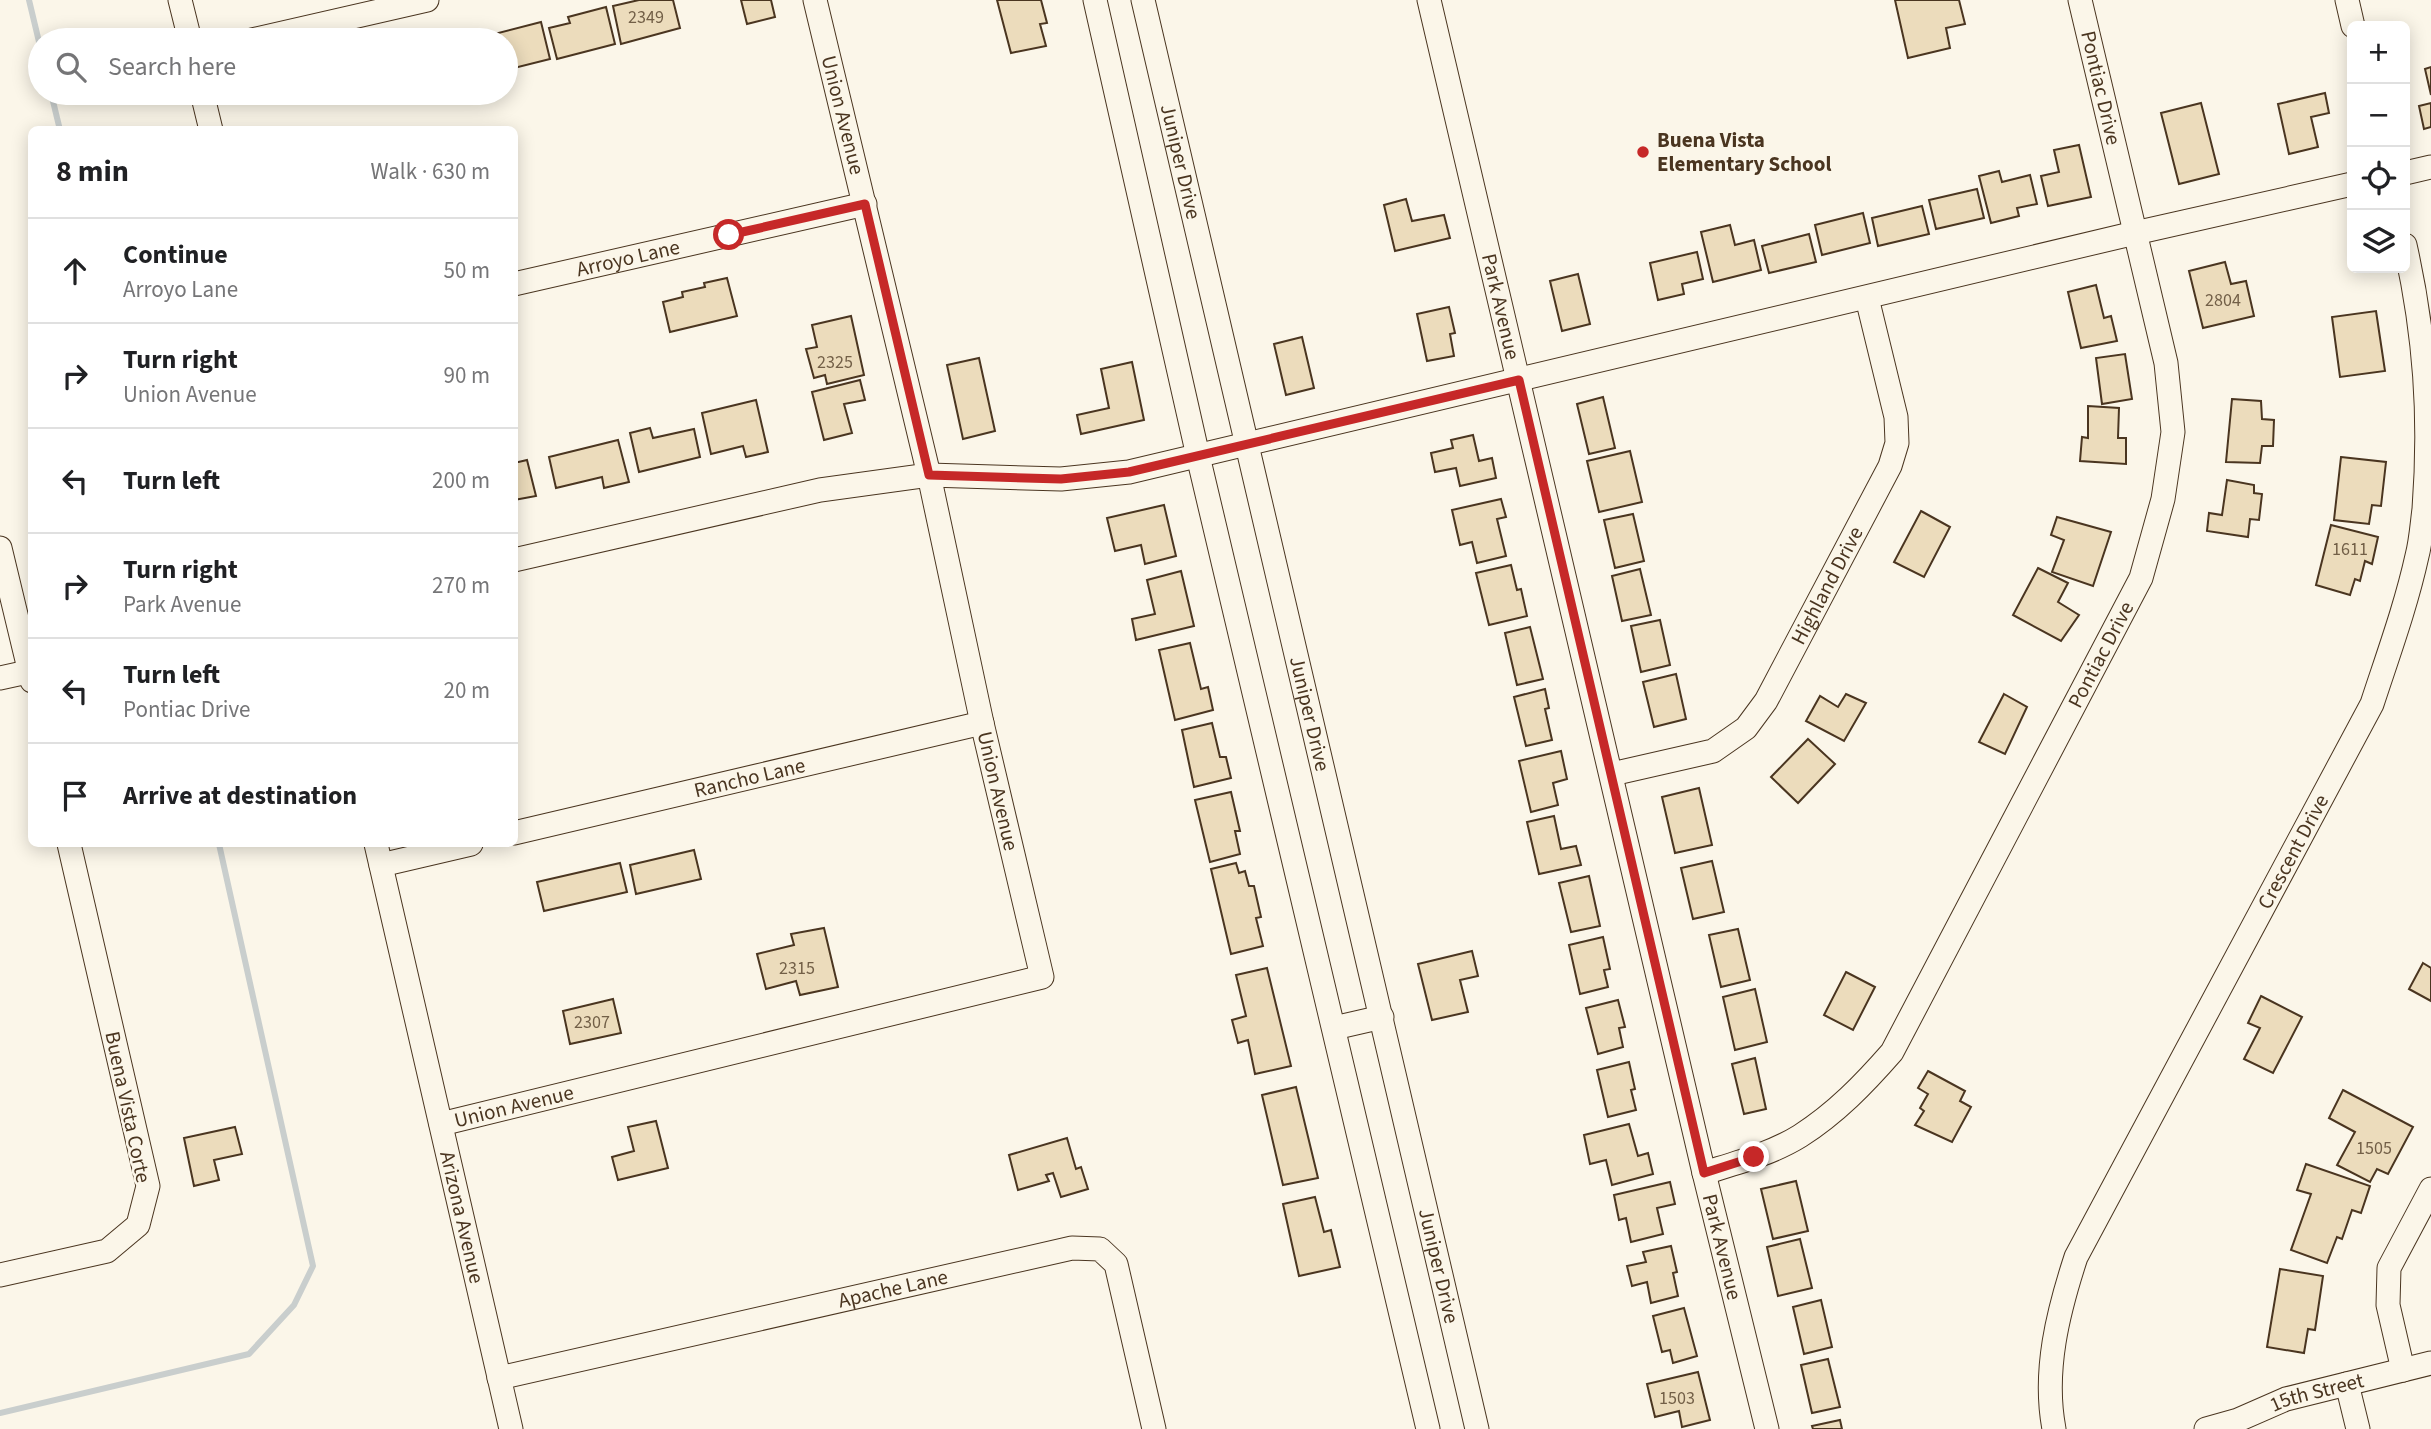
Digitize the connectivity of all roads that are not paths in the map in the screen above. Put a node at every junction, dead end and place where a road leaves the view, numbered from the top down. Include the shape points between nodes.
1 (180, 0) edge
2 (427, 0) edge
3 (816, 0) edge
4 (1096, 0) edge
5 (1143, 0) edge
6 (1429, 0) edge
7 (2080, 0) edge
8 (2347, 0) edge
9 (2352, 21) edge
10 (187, 28) edge
11 (304, 28) edge
12 (205, 105) edge
13 (210, 126) edge
14 (2431, 167) edge
15 (2410, 172) edge
16 (2347, 185) edge
17 (865, 204) junction
18 (2135, 233) junction
19 (2410, 268) edge
20 (518, 283) edge
21 (1867, 298) junction
22 (1519, 380) junction
23 (1247, 444) junction
24 (1198, 456) junction
25 (929, 475) junction
26 (0, 548) edge
27 (518, 559) edge
28 (28, 663) edge
29 (28, 675) edge
30 (0, 678) edge
31 (982, 723) junction
32 (1612, 774) junction
33 (518, 832) edge
34 (70, 847) edge
35 (443, 847) edge
36 (378, 854) edge
37 (1382, 1017) junction
38 (1334, 1028) junction
39 (441, 1124) junction
40 (1704, 1173) junction
41 (2431, 1189) edge
42 (0, 1275) edge
43 (2431, 1363) edge
44 (2403, 1370) junction
45 (499, 1378) junction
46 (2347, 1384) junction
47 (511, 1429) edge
48 (1154, 1429) edge
49 (1428, 1429) edge
50 (1476, 1429) edge
51 (1767, 1429) edge
52 (2054, 1429) edge
53 (2206, 1429) edge
54 (2358, 1429) edge

1 - 10 street
2 - 11 street
3 - 17 street, Union Avenue
4 - 24 street
5 - 23 street, Juniper Drive
6 - 22 street, Park Avenue
7 - 18 street, Pontiac Drive
8 - 9 street
12 - 13 street
14 - 15 street
16 - 18 street
17 - 20 street, Arroyo Lane
17 - 25 street, Union Avenue
18 - 21 street
18 - 40 street, Pontiac Drive via 2166,363 2173,432 2164,499 2141,578 1892,1052 1832,1114 1798,1137
19 - 52 street, Crescent Drive via 2428,387 2428,472 2418,554 2398,627 2372,704 2076,1257 2053,1343 2049,1405
21 - 22 street
21 - 32 street, Highland Drive via 1896,416 1897,443 1890,466 1773,689 1746,728 1713,751
22 - 23 street
22 - 32 street, Park Avenue
23 - 24 street
23 - 37 street, Juniper Drive
24 - 25 street via 1129,472 1061,479
24 - 38 street
25 - 27 street via 820,489
25 - 31 street, Union Avenue
26 - 28 street
29 - 30 street
31 - 33 street, Rancho Lane
31 - 39 street, Union Avenue via 1042,978
32 - 40 street, Park Avenue
34 - 42 street, Buena Vista Corte via 148,1186 138,1225 107,1251
35 - 36 street
36 - 39 street, Arizona Avenue
37 - 38 street
37 - 50 street, Juniper Drive
38 - 49 street
39 - 45 street, Arizona Avenue
40 - 51 street, Park Avenue
41 - 44 street via 2389,1268 2388,1305
43 - 44 street, 15th Street
44 - 46 street, 15th Street
45 - 47 street, Arizona Avenue
45 - 48 street, Apache Lane via 1072,1248 1100,1249 1116,1264
46 - 53 street, 15th Street via 2286,1399
46 - 54 street

